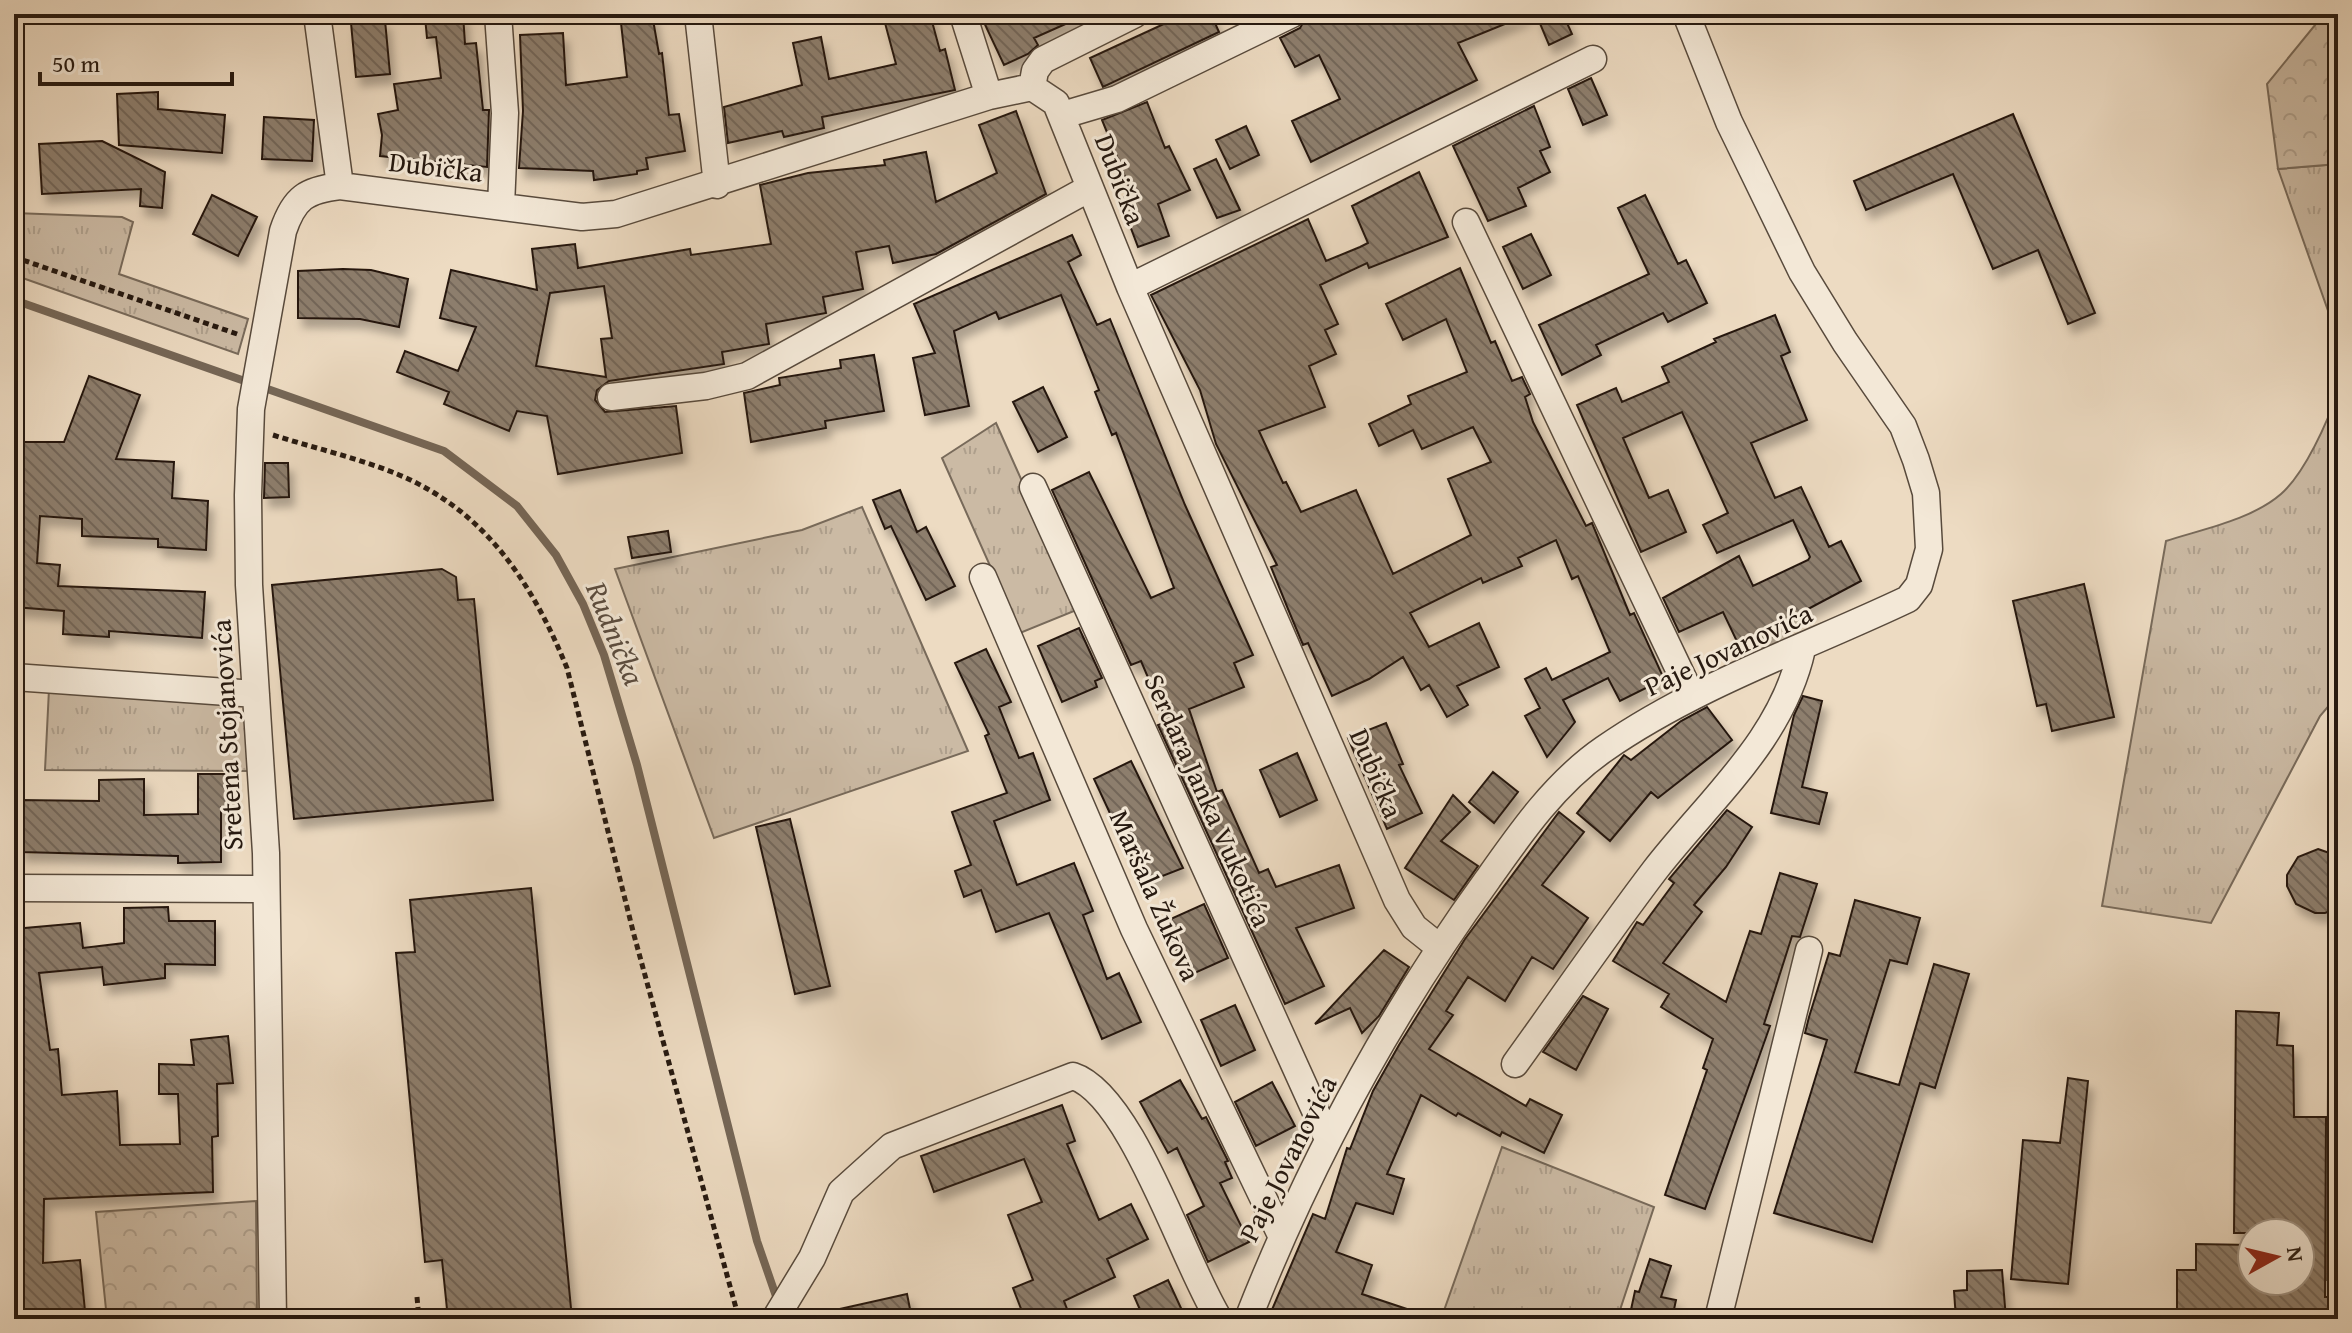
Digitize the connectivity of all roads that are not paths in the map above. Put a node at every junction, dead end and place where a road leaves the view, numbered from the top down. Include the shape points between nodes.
1 (317, 14) edge
2 (498, 14) edge
3 (698, 14) edge
4 (963, 14) edge
5 (1135, 14) edge
6 (1292, 14) edge
7 (1686, 14) edge
8 (1593, 59) dead end
9 (1032, 87) junction
10 (989, 96) junction
11 (1063, 115) junction
12 (717, 185) junction
13 (340, 186) junction
14 (1088, 189) junction
15 (501, 206) junction
16 (1466, 222) dead end
17 (1130, 287) junction
18 (611, 397) dead end
19 (1033, 487) dead end
20 (983, 577) dead end
21 (1802, 649) junction
22 (14, 677) edge
23 (256, 694) junction
24 (1692, 697) junction
25 (14, 888) edge
26 (266, 889) junction
27 (1439, 947) junction
28 (1809, 950) dead end
29 (1515, 1064) dead end
30 (1328, 1139) junction
31 (1281, 1235) junction
32 (273, 1319) edge
33 (775, 1319) edge
34 (1219, 1319) edge
35 (1248, 1319) edge
36 (1718, 1319) edge

1 - 13 street
2 - 15 street via 505,113
3 - 12 street
4 - 10 street
5 - 9 street via 1043,60
6 - 11 street via 1117,99
7 - 21 street, Paje Jovanovića via 1729,122 1802,272 1903,426 1926,493 1928,557 1908,599
8 - 17 street
9 - 10 street, Dubička
9 - 11 street, Dubička via 1051,97
10 - 12 street, Dubička
11 - 14 street, Dubička
12 - 15 street, Dubička via 616,214 582,217
13 - 15 street, Dubička
13 - 23 street, Sretena Stojanovića via 309,191 290,211 250,418 249,585
14 - 17 street, Dubička
14 - 18 street via 747,376
16 - 24 street
17 - 27 street, Dubička via 1397,900 1414,927
19 - 30 street, Serdara Janka Vukotića
20 - 31 street, Maršala Žukova via 1134,929
21 - 24 street, Paje Jovanovića
21 - 29 street via 1795,681 1764,740 1656,870
22 - 23 street
23 - 26 street, Sretena Stojanovića
24 - 27 street, Paje Jovanovića via 1605,748 1557,789
25 - 26 street
26 - 32 street, Sretena Stojanovića
27 - 30 street, Paje Jovanovića
28 - 36 street
30 - 31 street, Paje Jovanovića
31 - 35 street, Paje Jovanovića
33 - 34 street via 812,1258 841,1192 867,1164 892,1146 1073,1076 1086,1080 1134,1141

